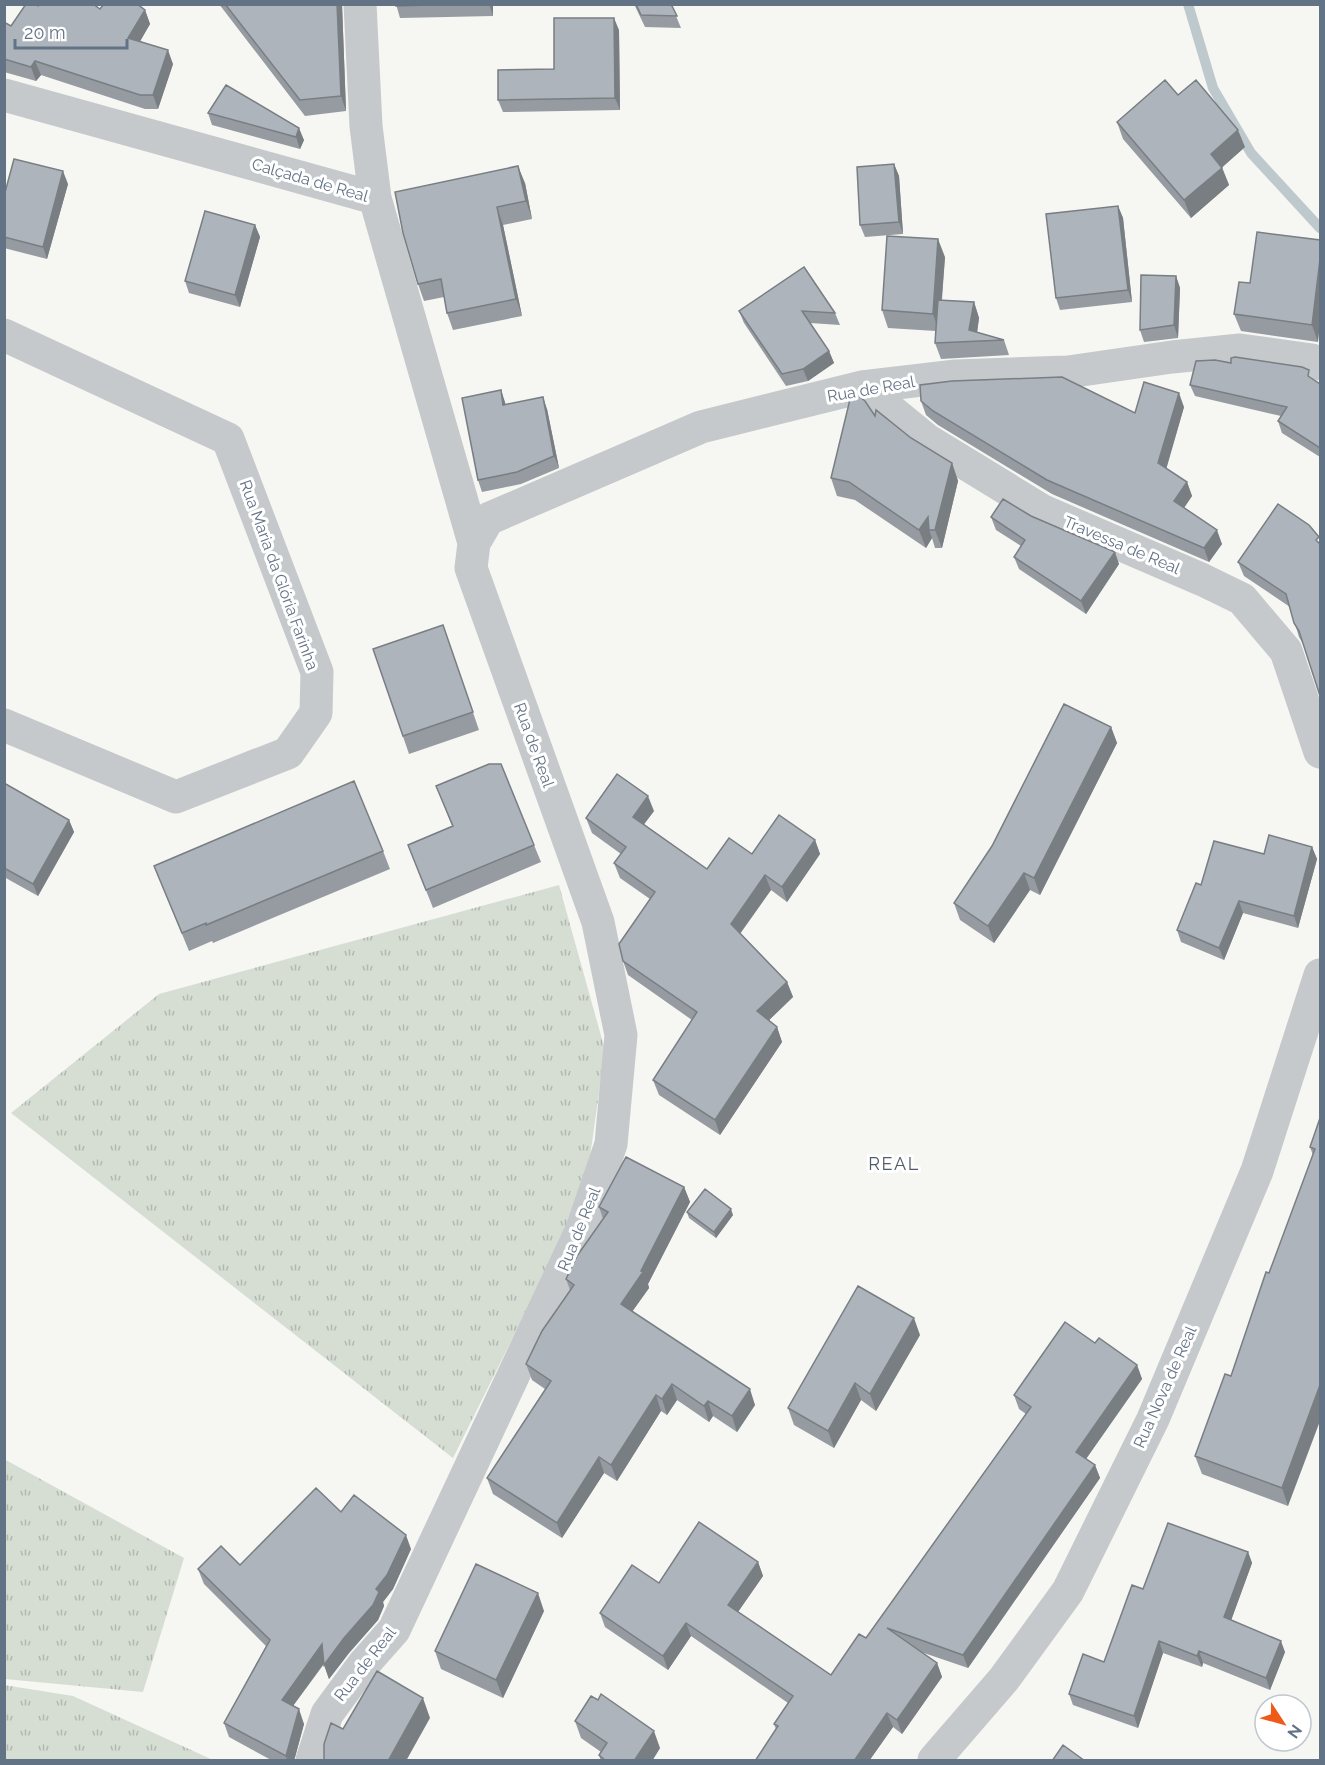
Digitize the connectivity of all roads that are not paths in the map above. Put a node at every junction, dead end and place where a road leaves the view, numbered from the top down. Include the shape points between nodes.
1 (360, 4) edge
2 (4, 94) edge
3 (375, 198) junction
4 (4, 335) edge
5 (1320, 364) edge
6 (862, 387) junction
7 (474, 543) junction
8 (4, 725) edge
9 (1320, 752) edge
10 (1320, 975) edge
11 (312, 1761) edge
12 (934, 1761) edge

1 - 3 street via 366,126
2 - 3 street, Calçada de Real
3 - 7 street, Calçada de Real
4 - 8 street, Rua Maria da Glória Farinha via 228,439 317,672 316,713 288,753 176,797
5 - 6 street, Rua de Real via 1240,350 1068,372 956,376
6 - 7 street, Rua de Real via 701,427 488,519
6 - 9 street, Travessa de Real via 927,440 1043,511 1242,599 1286,651
7 - 11 street, Rua de Real via 471,568 598,922 621,1035 611,1144 582,1229 394,1630 327,1714
10 - 12 street, Rua Nova de Real via 1257,1172 1153,1419 1068,1591 1004,1679

